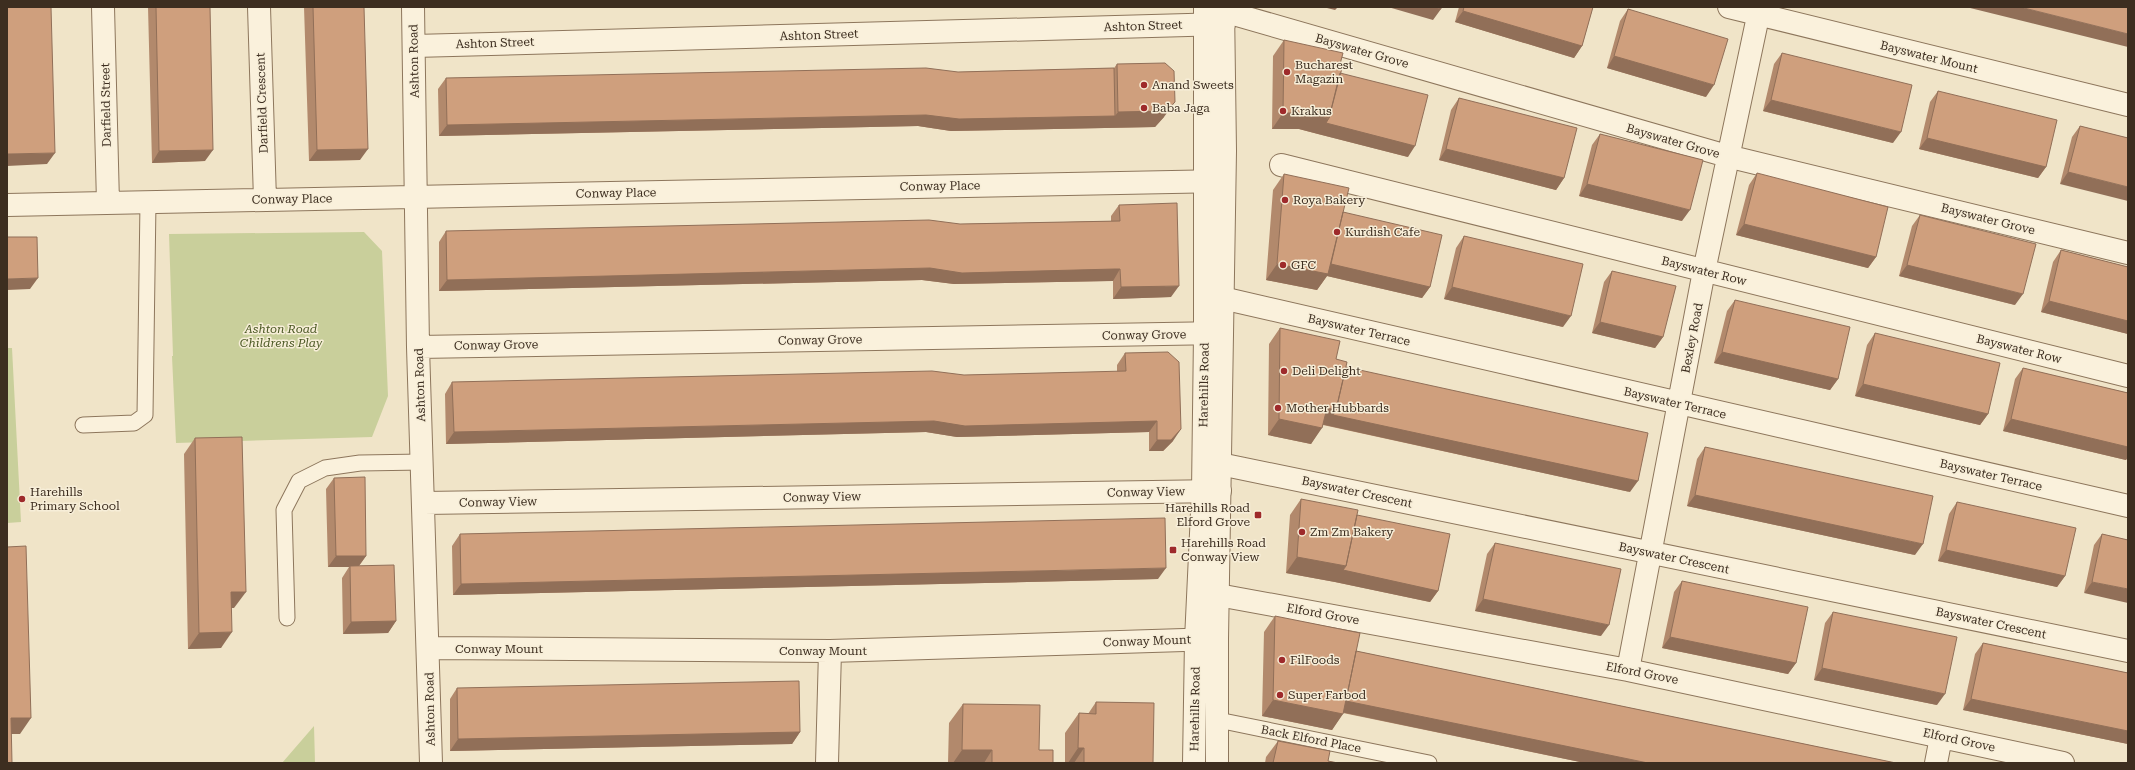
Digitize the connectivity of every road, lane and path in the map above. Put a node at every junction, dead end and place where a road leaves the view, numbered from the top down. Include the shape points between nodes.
1 (104, 7) edge
2 (259, 7) edge
3 (413, 7) edge
4 (1730, 7) edge
5 (1759, 11) edge
6 (1216, 15) edge
7 (414, 46) junction
8 (2128, 105) edge
9 (1727, 156) junction
10 (1281, 165) dead end
11 (1215, 181) junction
12 (416, 196) junction
13 (265, 200) junction
14 (148, 202) junction
15 (108, 203) junction
16 (7, 205) edge
17 (2128, 253) edge
18 (1704, 271) junction
19 (1222, 298) junction
20 (1214, 333) junction
21 (418, 347) junction
22 (2128, 376) edge
23 (1679, 404) junction
24 (83, 425) dead end
25 (423, 462) junction
26 (1220, 464) junction
27 (1211, 491) junction
28 (424, 503) junction
29 (2128, 506) edge
30 (1650, 553) junction
31 (1218, 595) junction
32 (287, 618) dead end
33 (1217, 639) junction
34 (1196, 640) junction
35 (429, 648) junction
36 (2128, 650) edge
37 (830, 651) junction
38 (1628, 670) junction
39 (1218, 720) junction
40 (1941, 736) junction
41 (431, 763) edge
42 (827, 763) edge
43 (1194, 763) edge
44 (1217, 763) edge
45 (1429, 763) edge
46 (1936, 763) edge
47 (2063, 763) edge

1 - 15 street, Darfield Street
2 - 13 street, Darfield Crescent
3 - 7 street, Ashton Road
4 - 5 street, Bayswater Mount
5 - 8 street, Bayswater Mount
5 - 9 street, Bexley Road
6 - 7 street, Ashton Street via 1157,26
6 - 9 street, Bayswater Grove
6 - 11 street, Harehills Road
7 - 12 street, Ashton Road
9 - 17 street, Bayswater Grove
9 - 18 street, Bexley Road
10 - 18 street, Bayswater Row
11 - 12 street, Conway Place
11 - 19 street, Harehills Road
11 - 20 street, Harehills Road
12 - 13 street, Conway Place
12 - 21 street, Ashton Road
13 - 14 street, Conway Place
14 - 15 street, Conway Place
14 - 24 lane via 145,415 134,423
15 - 16 street, Conway Place
18 - 22 street, Bayswater Row
18 - 23 street, Bexley Road
19 - 20 street, Harehills Road
19 - 23 street, Bayswater Terrace
20 - 21 street, Conway Grove
20 - 26 street, Harehills Road
20 - 27 street, Harehills Road
21 - 25 street, Ashton Road
23 - 29 street, Bayswater Terrace
23 - 30 street, Bexley Road
25 - 28 street, Ashton Road
25 - 32 lane via 360,463 325,468 299,481 284,510
26 - 27 street, Harehills Road
26 - 30 street, Bayswater Crescent
27 - 28 street, Conway View
27 - 31 street, Harehills Road
27 - 34 street, Harehills Road
28 - 35 street, Ashton Road
30 - 36 street, Bayswater Crescent
30 - 38 street, Bexley Road
31 - 33 street, Harehills Road
31 - 38 street, Elford Grove
33 - 34 street, Conway Mount
33 - 39 street, Harehills Road
34 - 37 street, Conway Mount
34 - 43 street, Harehills Road
35 - 37 street, Conway Mount
35 - 41 street, Ashton Road
37 - 42 street
38 - 40 street, Elford Grove
39 - 44 street, Harehills Road
39 - 45 lane, Back Elford Place
40 - 46 street
40 - 47 street, Elford Grove

